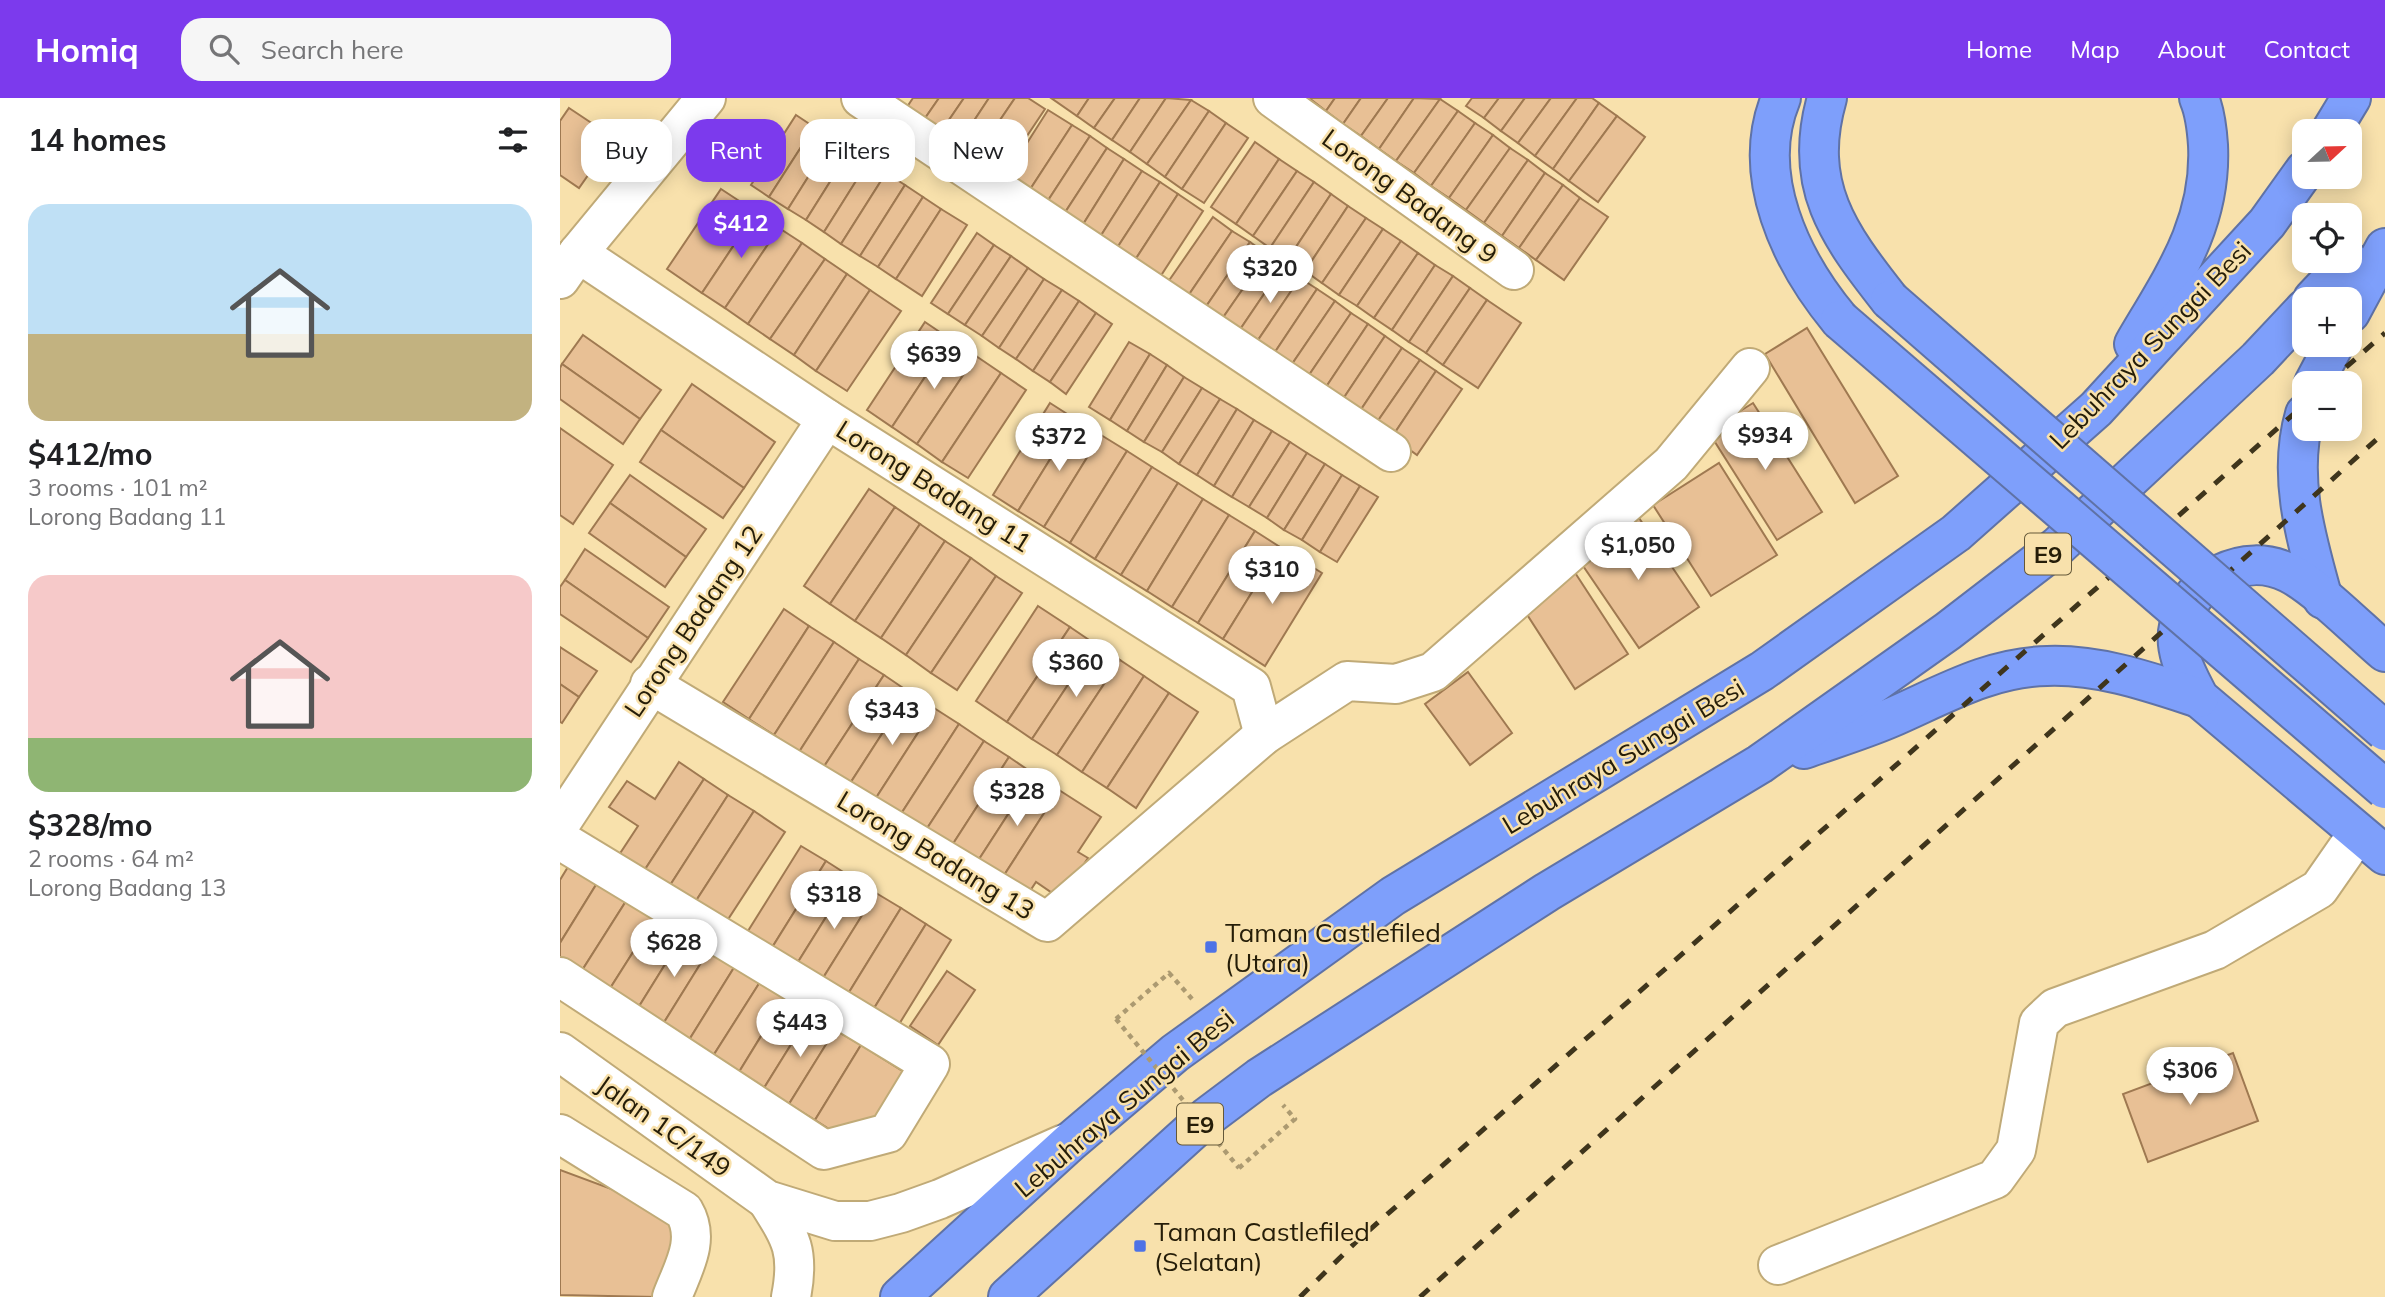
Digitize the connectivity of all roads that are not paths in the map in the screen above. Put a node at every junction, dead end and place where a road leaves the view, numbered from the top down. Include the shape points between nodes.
1 (706, 98) edge
2 (861, 98) edge
3 (1273, 98) edge
4 (1781, 98) edge
5 (1827, 98) edge
6 (2199, 98) edge
7 (2351, 98) edge
8 (2338, 119) edge
9 (2292, 188) edge
10 (2385, 221) edge
11 (2362, 247) edge
12 (2385, 248) edge
13 (569, 266) edge
14 (1514, 270) dead end
15 (2338, 273) edge
16 (2325, 287) edge
17 (2362, 291) edge
18 (2292, 323) edge
19 (1750, 368) dead end
20 (2096, 409) junction
21 (827, 419) junction
22 (2299, 441) edge
23 (1391, 452) dead end
24 (2323, 599) junction
25 (2385, 652) edge
26 (650, 684) junction
27 (2199, 698) junction
28 (2385, 732) edge
29 (1264, 735) junction
30 (1760, 764) junction
31 (2385, 789) edge
32 (560, 824) edge
33 (560, 839) edge
34 (2372, 844) edge
35 (560, 977) edge
36 (560, 1052) edge
37 (560, 1134) edge
38 (1070, 1142) junction
39 (767, 1200) junction
40 (1778, 1265) dead end
41 (672, 1297) edge
42 (791, 1297) edge
43 (900, 1297) edge
44 (1007, 1297) edge

1 - 13 street
2 - 23 street
3 - 14 street, Lorong Badang 9
4 - 31 highway, bridge via 1771,147 1782,223 1798,260 1840,320
5 - 28 highway, bridge via 1818,144 1821,178 1832,216 1848,247 1890,300
6 - 20 highway via 2209,176 2201,213 2189,248
7 - 8 highway
9 - 20 highway, Lebuhraya Sungai Besi via 2267,223
10 - 11 highway
12 - 17 highway
13 - 21 street, Lorong Badang 11
15 - 16 highway
18 - 30 highway, E9 via 2057,547 1948,631
19 - 29 street via 1671,464 1433,671 1396,684 1347,681
20 - 38 highway, Lebuhraya Sungai Besi via 1956,533 1762,671 1393,896 1175,1053
21 - 26 street, Lorong Badang 12
21 - 29 street, Lorong Badang 11 via 1251,687
22 - 24 highway via 2298,495
24 - 25 highway
24 - 27 highway via 2289,573 2254,564 2220,573 2193,595 2179,628 2181,664
26 - 29 street, Lorong Badang 13 via 1047,922
26 - 32 street, Lorong Badang 12
27 - 30 highway via 2085,668 2006,671 1964,683 1889,719
27 - 34 highway
30 - 44 highway, E9 via 1547,892 1259,1078 1207,1118
33 - 35 street via 930,1064 888,1133 824,1150
34 - 40 street via 2319,889 2215,950 2055,1008 2039,1023 2016,1150 1995,1179
36 - 39 street, Jalan 1C/149
37 - 41 street via 684,1211 692,1224 692,1240
38 - 39 street, Jalan 1C/149 via 940,1199 870,1221 835,1222
38 - 43 highway, Lebuhraya Sungai Besi
39 - 42 street, Jalan 1C/149 via 790,1237 796,1269

